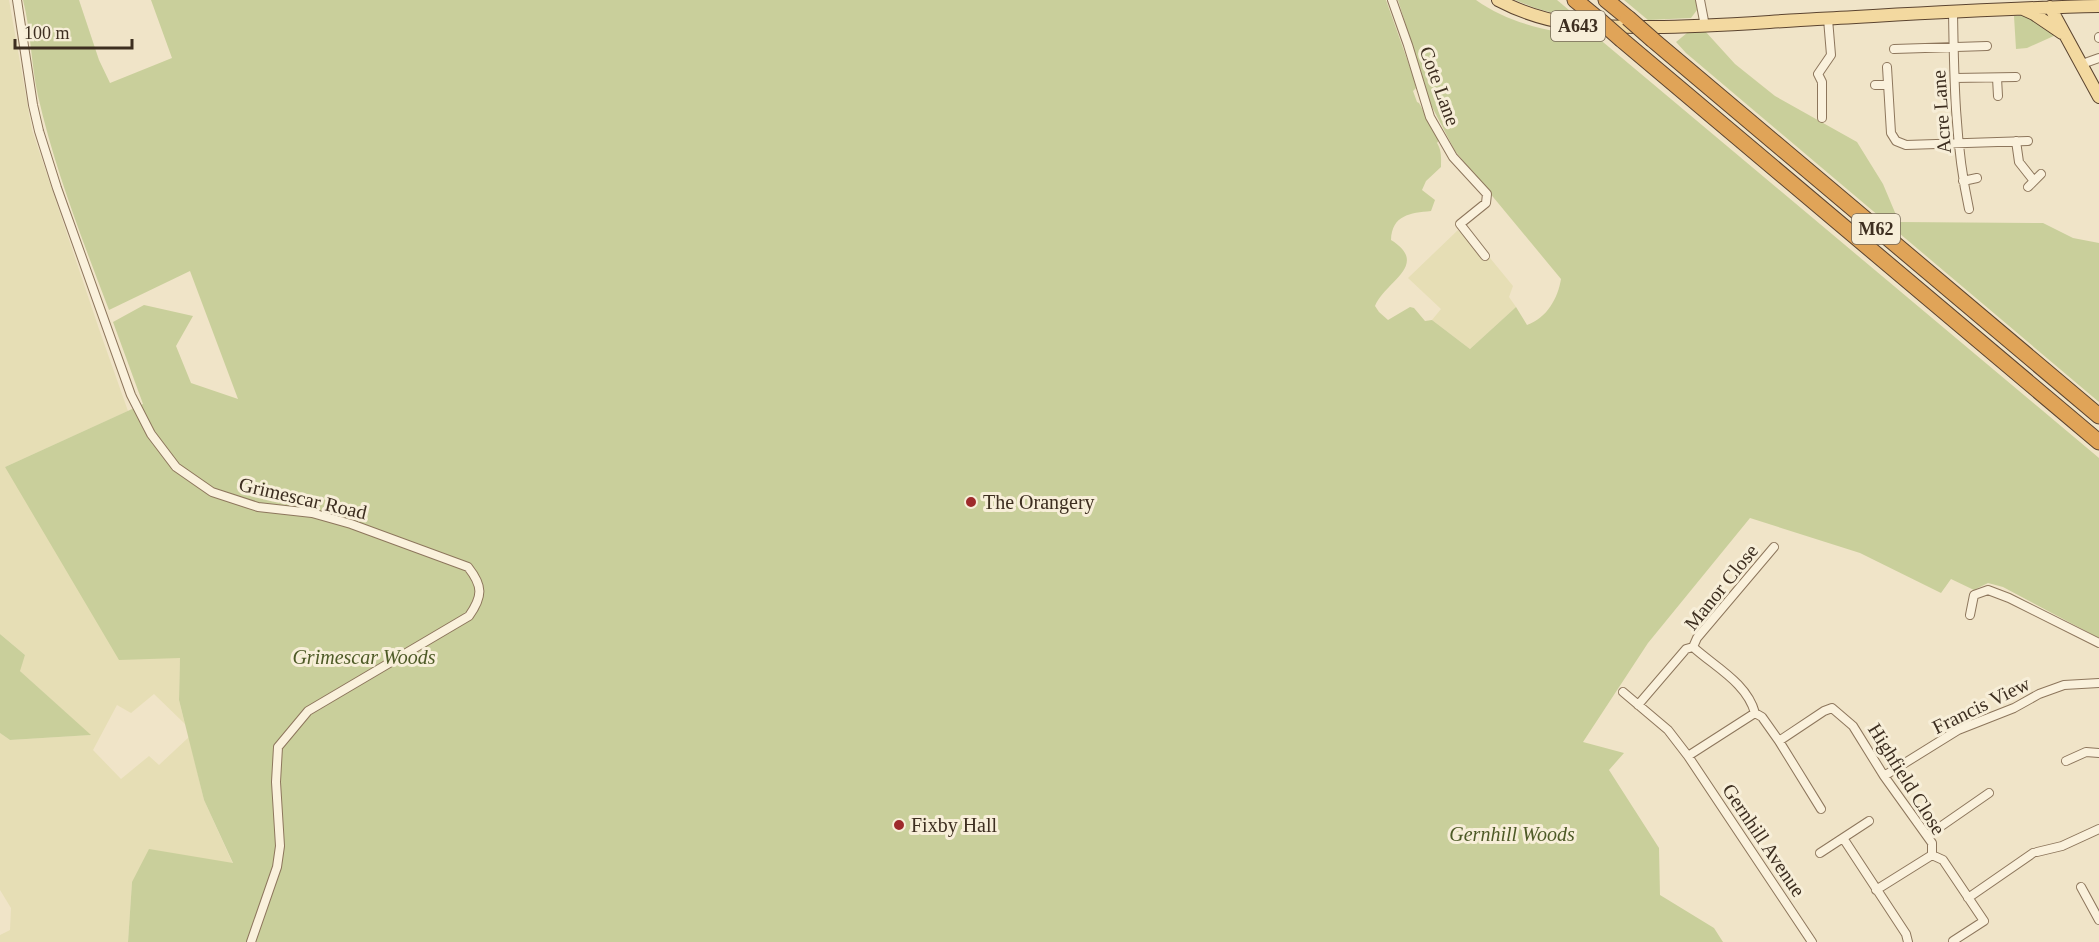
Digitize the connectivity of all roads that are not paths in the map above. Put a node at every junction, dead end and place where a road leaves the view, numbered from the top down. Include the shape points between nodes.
1 (17, 0) edge
2 (1392, 0) edge
3 (1498, 0) edge
4 (1575, 0) edge
5 (1606, 0) edge
6 (1700, 0) edge
7 (2099, 6) edge
8 (2050, 7) junction
9 (2022, 9) junction
10 (1953, 12) junction
11 (1828, 19) junction
12 (1705, 26) junction
13 (2067, 38) junction
14 (1987, 46) dead end
15 (1953, 48) junction
16 (1894, 49) dead end
17 (2099, 58) edge
18 (2082, 64) junction
19 (1887, 68) dead end
20 (2016, 77) dead end
21 (1956, 78) junction
22 (1997, 78) junction
23 (1875, 85) dead end
24 (1888, 85) junction
25 (1998, 96) dead end
26 (2099, 97) edge
27 (1822, 118) dead end
28 (2016, 141) junction
29 (2028, 141) dead end
30 (1958, 143) junction
31 (2042, 174) dead end
32 (1977, 178) dead end
33 (1963, 181) junction
34 (1969, 210) dead end
35 (1485, 256) dead end
36 (2099, 416) edge
37 (2099, 442) edge
38 (1774, 547) dead end
39 (1970, 615) dead end
40 (2099, 643) edge
41 (1693, 647) junction
42 (2099, 683) edge
43 (1623, 692) dead end
44 (1638, 705) junction
45 (1755, 712) junction
46 (1779, 741) junction
47 (2099, 753) edge
48 (1688, 756) junction
49 (2066, 761) dead end
50 (1884, 776) junction
51 (1989, 793) dead end
52 (1821, 809) dead end
53 (1869, 821) dead end
54 (2099, 829) edge
55 (1927, 836) junction
56 (1843, 838) junction
57 (1820, 853) dead end
58 (1932, 855) junction
59 (2081, 887) dead end
60 (1876, 890) junction
61 (1968, 898) junction
62 (2099, 920) edge
63 (1953, 941) edge
64 (250, 942) edge
65 (1812, 942) edge
66 (1908, 942) edge

1 - 64 street, Grimescar Road via 33,105 57,188 131,395 151,434 176,467 212,492 258,507 312,513 351,524 468,567 478,581 479,602 469,616 308,711 278,747 277,867
2 - 35 street, Cote Lane via 1430,117 1453,157 1487,194 1486,203 1460,224
3 - 12 main road, A643 via 1566,24
4 - 37 highway, M62, bridge
5 - 36 highway, M62, bridge
6 - 12 street
7 - 8 main road, A643
8 - 9 main road, A643
8 - 13 main road
9 - 10 main road, A643
9 - 13 main road
10 - 11 main road, A643
10 - 15 street, Acre Lane
11 - 12 main road, A643
11 - 27 street via 1831,54 1818,74 1822,82
13 - 18 main road
14 - 15 street
15 - 16 street
15 - 21 street, Acre Lane
17 - 18 street
18 - 26 main road
19 - 24 street
20 - 22 street
21 - 22 street
21 - 30 street, Acre Lane
22 - 25 street
23 - 24 street
24 - 30 street via 1891,133 1896,141 1906,146
28 - 29 street
28 - 30 street
28 - 31 street via 2019,162 2031,184
30 - 33 street, Acre Lane
32 - 33 street
33 - 34 street, Acre Lane
38 - 41 street, Manor Close
39 - 40 street via 1974,595 1988,590
41 - 44 street, Manor Close via 1686,649
41 - 45 street, Manor Close via 1739,685
42 - 50 street, Francis View via 2064,685 2040,694 1958,730
43 - 44 street, Gernhill Avenue
44 - 48 street, Gernhill Avenue via 1668,730
45 - 46 street
45 - 48 street
46 - 50 street, Highfield Close via 1832,708 1853,726
46 - 52 street
47 - 49 street via 2086,752
48 - 65 street, Gernhill Avenue
50 - 55 street, Highfield Close
51 - 55 street
53 - 56 street
54 - 61 street via 2062,846 2035,852
55 - 58 street, Highfield Close via 1932,843
56 - 57 street
56 - 60 street
58 - 60 street
58 - 61 street, Highfield Close via 1943,860
59 - 62 street
60 - 66 street
61 - 63 street, Highfield Close via 1984,921

